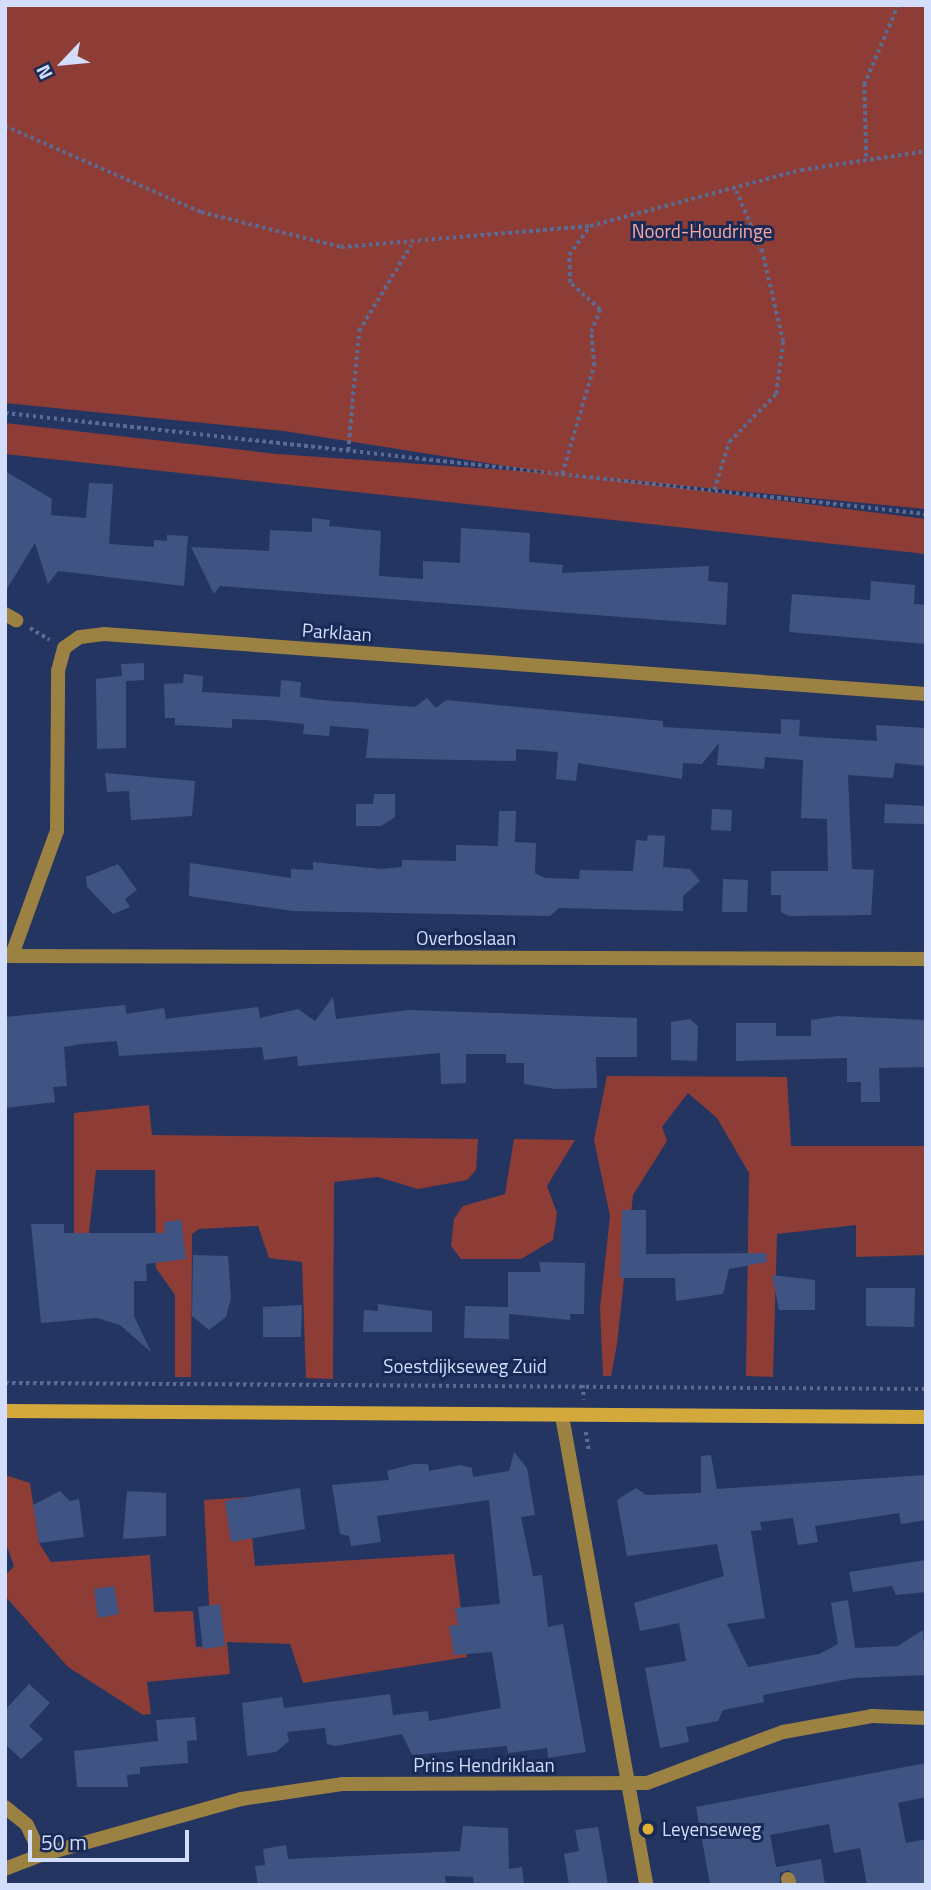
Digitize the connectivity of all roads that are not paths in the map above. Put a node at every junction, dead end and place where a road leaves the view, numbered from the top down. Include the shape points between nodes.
1 (926, 694) edge
2 (9, 956) edge
3 (926, 958) edge
4 (5, 1411) edge
5 (562, 1416) junction
6 (926, 1417) edge
7 (926, 1718) edge
8 (627, 1784) junction
9 (5, 1807) edge
10 (41, 1855) junction
11 (5, 1869) edge
12 (646, 1885) edge

1 - 2 street, Parklaan via 104,634 80,637 64,648 58,671 57,831
2 - 3 street, Overboslaan
4 - 5 main road
5 - 6 main road
5 - 8 street
7 - 8 street, Prins Hendriklaan via 872,1716 783,1732 648,1783
8 - 10 street, Prins Hendriklaan via 342,1784 241,1799
8 - 12 street
9 - 10 street via 27,1825
10 - 11 street, Prins Hendriklaan

